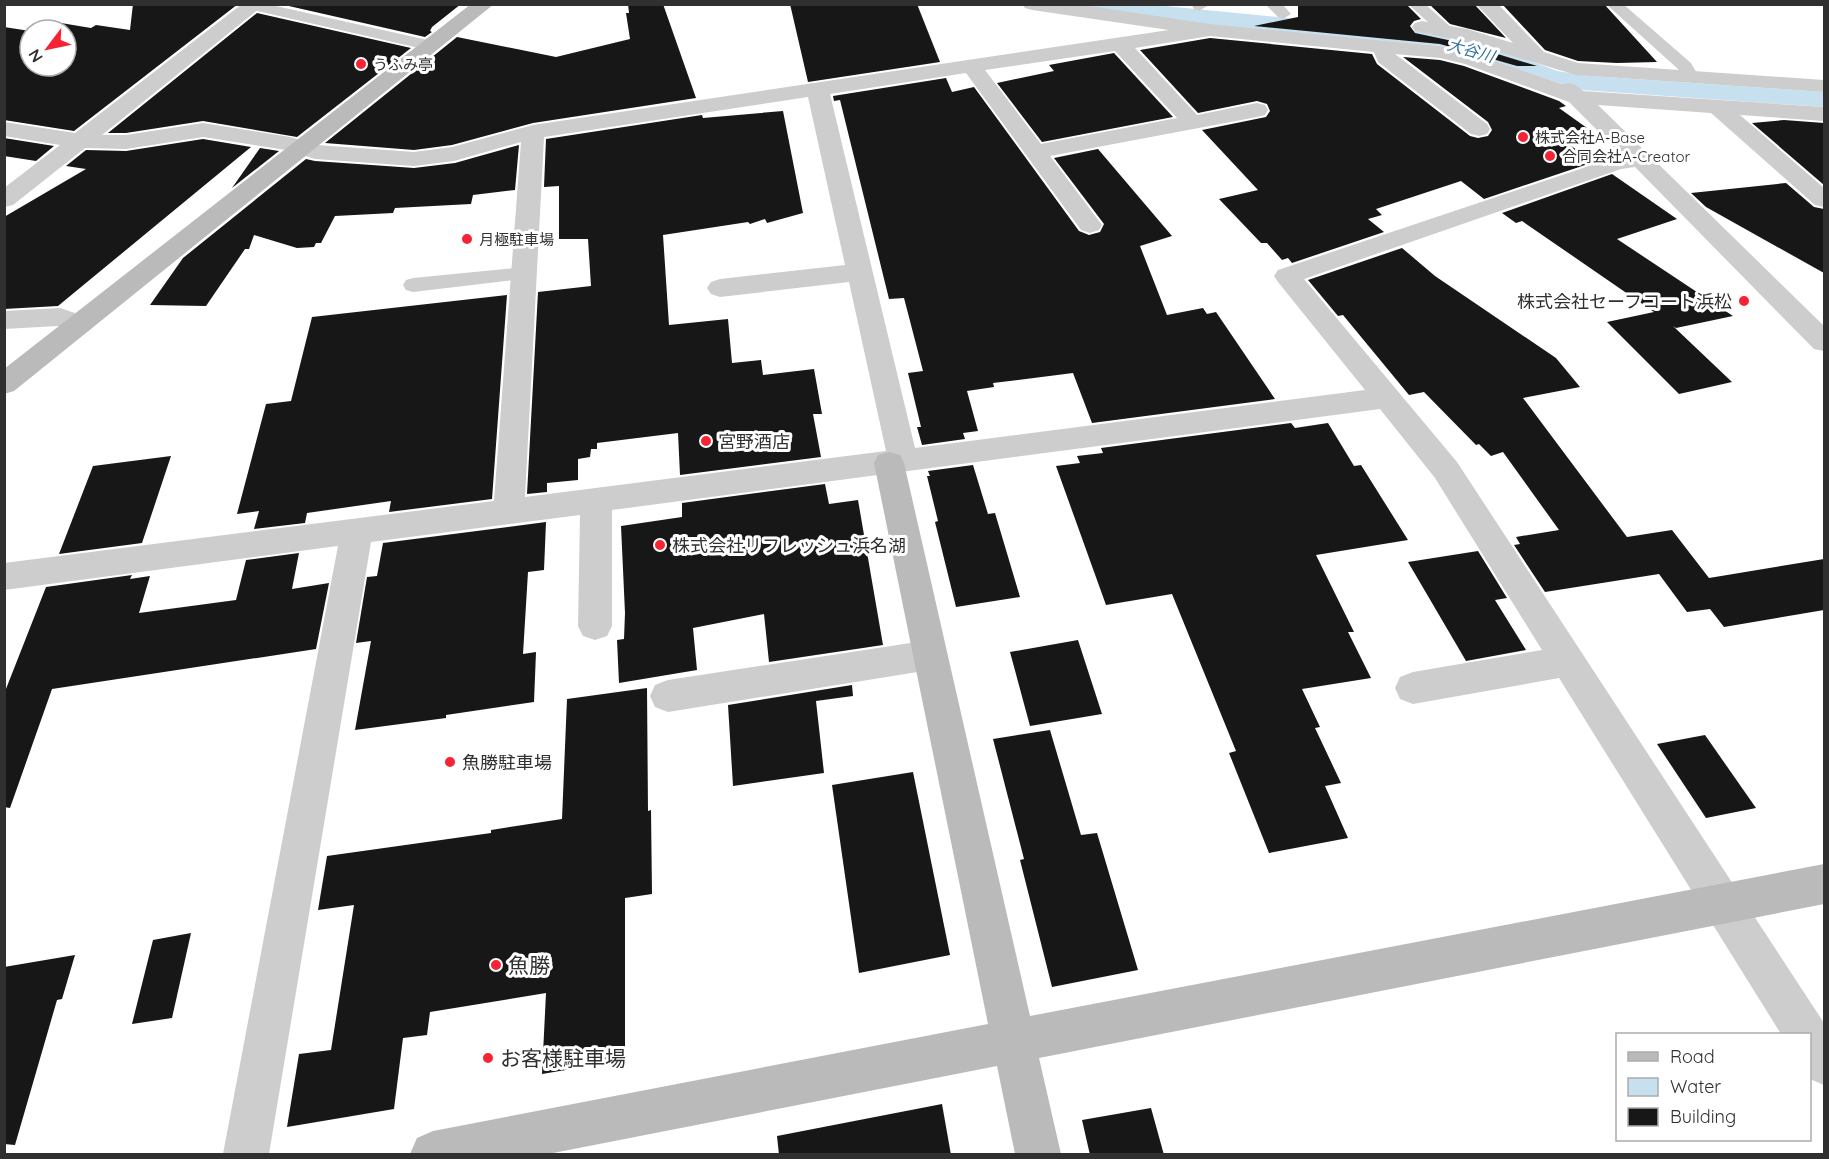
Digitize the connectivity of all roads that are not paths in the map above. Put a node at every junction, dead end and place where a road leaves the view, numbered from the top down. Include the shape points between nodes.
1 (484, 4) edge
2 (1032, 4) edge
3 (1415, 4) edge
4 (1486, 4) edge
5 (1613, 4) edge
6 (250, 5) edge
7 (1199, 5) edge
8 (1223, 8) dead end
9 (1271, 10) edge
10 (1113, 11) edge
11 (1304, 16) dead end
12 (1408, 26) dead end
13 (1210, 30) junction
14 (1446, 30) junction
15 (1129, 43) junction
16 (432, 45) junction
17 (1383, 46) junction
18 (1544, 62) junction
19 (972, 67) junction
20 (1691, 77) junction
21 (1824, 86) edge
22 (818, 91) junction
23 (1572, 92) junction
24 (1716, 106) junction
25 (1257, 110) dead end
26 (1824, 114) edge
27 (1192, 122) junction
28 (4, 129) edge
29 (1479, 129) dead end
30 (533, 132) junction
31 (80, 141) junction
32 (303, 148) junction
33 (1035, 152) junction
34 (1640, 160) junction
35 (4, 200) edge
36 (1824, 200) edge
37 (1090, 225) dead end
38 (859, 272) junction
39 (525, 273) junction
40 (413, 285) dead end
41 (720, 288) dead end
42 (4, 320) edge
43 (80, 324) junction
44 (1824, 342) edge
45 (4, 384) edge
46 (1386, 398) junction
47 (896, 462) junction
48 (596, 501) junction
49 (509, 512) junction
50 (357, 531) junction
51 (4, 577) edge
52 (595, 626) dead end
53 (930, 655) junction
54 (1569, 661) junction
55 (1413, 688) dead end
56 (668, 696) dead end
57 (1824, 884) edge
58 (1723, 903) junction
59 (1805, 1033) edge
60 (1013, 1042) junction
61 (1811, 1042) edge
62 (1824, 1063) edge
63 (246, 1155) edge
64 (433, 1155) edge
65 (1038, 1155) edge

1 - 16 street
2 - 10 street
3 - 14 lane
4 - 18 street
5 - 20 lane via 1685,66
6 - 16 lane
6 - 31 street
7 - 8 street
9 - 11 street
10 - 13 street
10 - 15 street
12 - 14 street
13 - 15 street
13 - 17 street
14 - 18 street
15 - 19 street
15 - 27 street
16 - 32 street
17 - 23 street via 1456,56
17 - 29 street via 1385,58
18 - 20 street via 1595,71
18 - 23 street
19 - 22 street
19 - 33 street
20 - 21 street
22 - 30 street
22 - 38 street
23 - 24 street
23 - 34 street
24 - 26 street
24 - 36 street
25 - 27 street
27 - 33 street
28 - 31 street
30 - 32 street via 414,159
30 - 39 street
31 - 32 street via 126,142 203,130
31 - 35 street
32 - 43 street
33 - 37 street
34 - 44 street
34 - 46 street via 1618,162 1287,276
38 - 41 street
38 - 47 street
39 - 40 lane
39 - 49 street
42 - 43 street via 60,317
43 - 45 street
46 - 47 street
46 - 54 street via 1446,470
47 - 48 street
47 - 53 street
48 - 49 street
48 - 52 street
49 - 50 street
50 - 51 street
50 - 63 street
53 - 56 street
53 - 60 street
54 - 55 street
54 - 58 street
57 - 58 street
58 - 59 street
58 - 60 street
60 - 64 street
60 - 65 street
61 - 62 street

